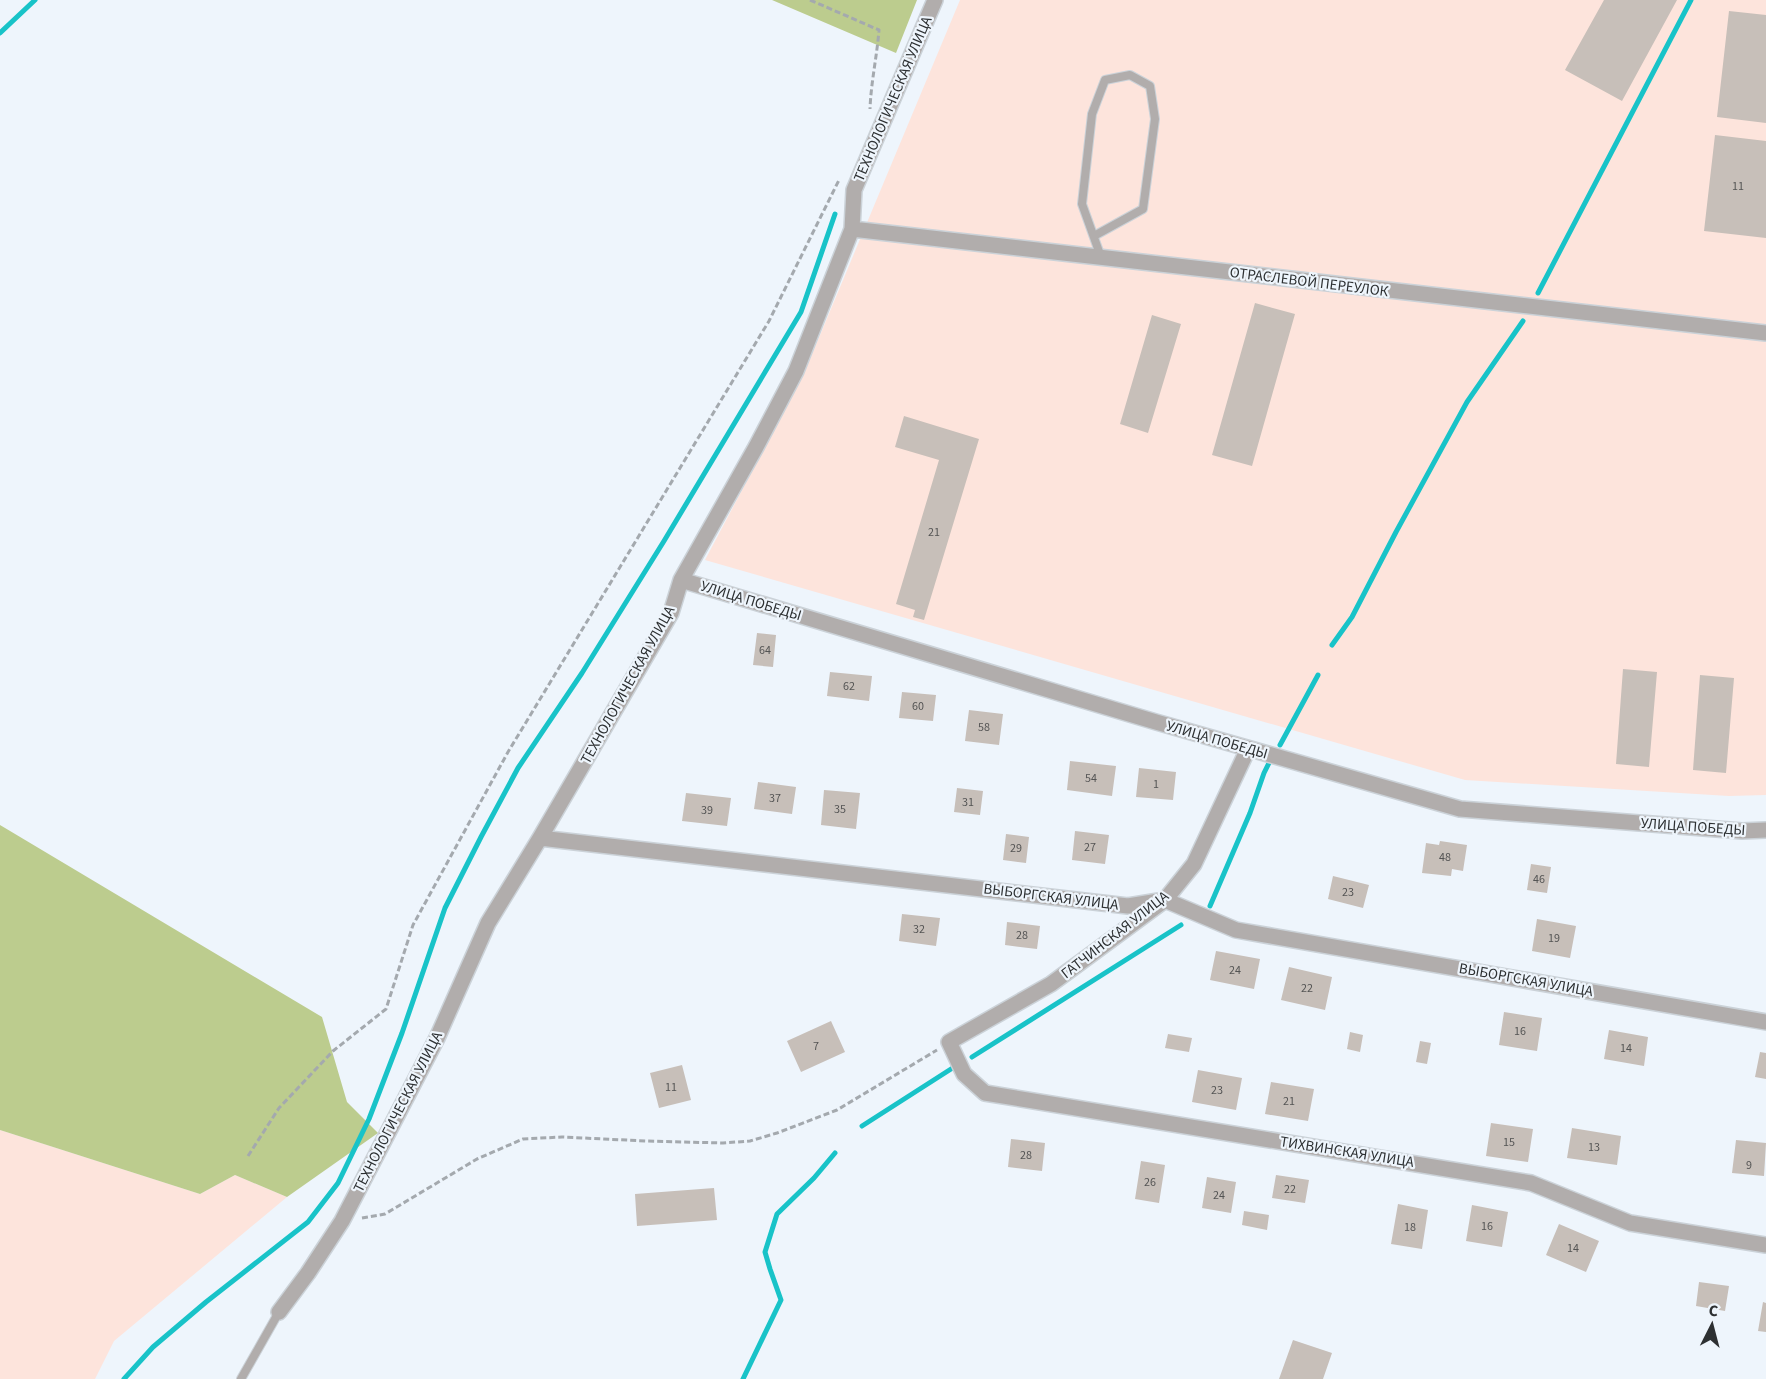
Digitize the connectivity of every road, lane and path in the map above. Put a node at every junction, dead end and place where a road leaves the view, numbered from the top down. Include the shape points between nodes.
1 (810, 0) edge
2 (935, 0) edge
3 (870, 111) dead end
4 (843, 173) dead end
5 (852, 229) junction
6 (1094, 236) junction
7 (1101, 257) junction
8 (1766, 333) edge
9 (681, 580) junction
10 (1248, 749) junction
11 (1766, 830) edge
12 (540, 838) junction
13 (1165, 900) junction
14 (1766, 1022) edge
15 (949, 1042) junction
16 (248, 1156) dead end
17 (342, 1221) junction
18 (1766, 1245) edge
19 (279, 1312) joint
20 (241, 1379) edge

1 - 3 path via 879,30
2 - 5 street, ТЕХНОЛОГИЧЕСКАЯ УЛИЦА via 854,190
4 - 16 path via 769,321 508,752 413,924 386,1009 333,1051 279,1108
5 - 7 street, ОТРАСЛЕВОЙ ПЕРЕУЛОК
5 - 9 street, ТЕХНОЛОГИЧЕСКАЯ УЛИЦА via 796,370
6 - 6 lane via 1143,209 1155,118 1150,86 1130,75 1105,80 1092,114 1082,204
6 - 7 lane
7 - 8 street, ОТРАСЛЕВОЙ ПЕРЕУЛОК
9 - 10 street, УЛИЦА ПОБЕДЫ
9 - 12 street, ТЕХНОЛОГИЧЕСКАЯ УЛИЦА via 671,613
10 - 11 street, УЛИЦА ПОБЕДЫ via 1460,809
10 - 13 street, ГАТЧИНСКАЯ УЛИЦА via 1194,864
12 - 13 street, ВЫБОРГСКАЯ УЛИЦА via 1128,906
12 - 17 street, ТЕХНОЛОГИЧЕСКАЯ УЛИЦА via 488,923 432,1048
13 - 14 street, ВЫБОРГСКАЯ УЛИЦА via 1236,930
13 - 15 street, ГАТЧИНСКАЯ УЛИЦА via 1051,984
15 - 17 path via 837,1110 750,1141 523,1139 477,1159 385,1214
15 - 18 street, ТИХВИНСКАЯ УЛИЦА via 964,1074 985,1093 1531,1182 1630,1223
17 - 19 street, ТЕХНОЛОГИЧЕСКАЯ УЛИЦА
19 - 20 lane

